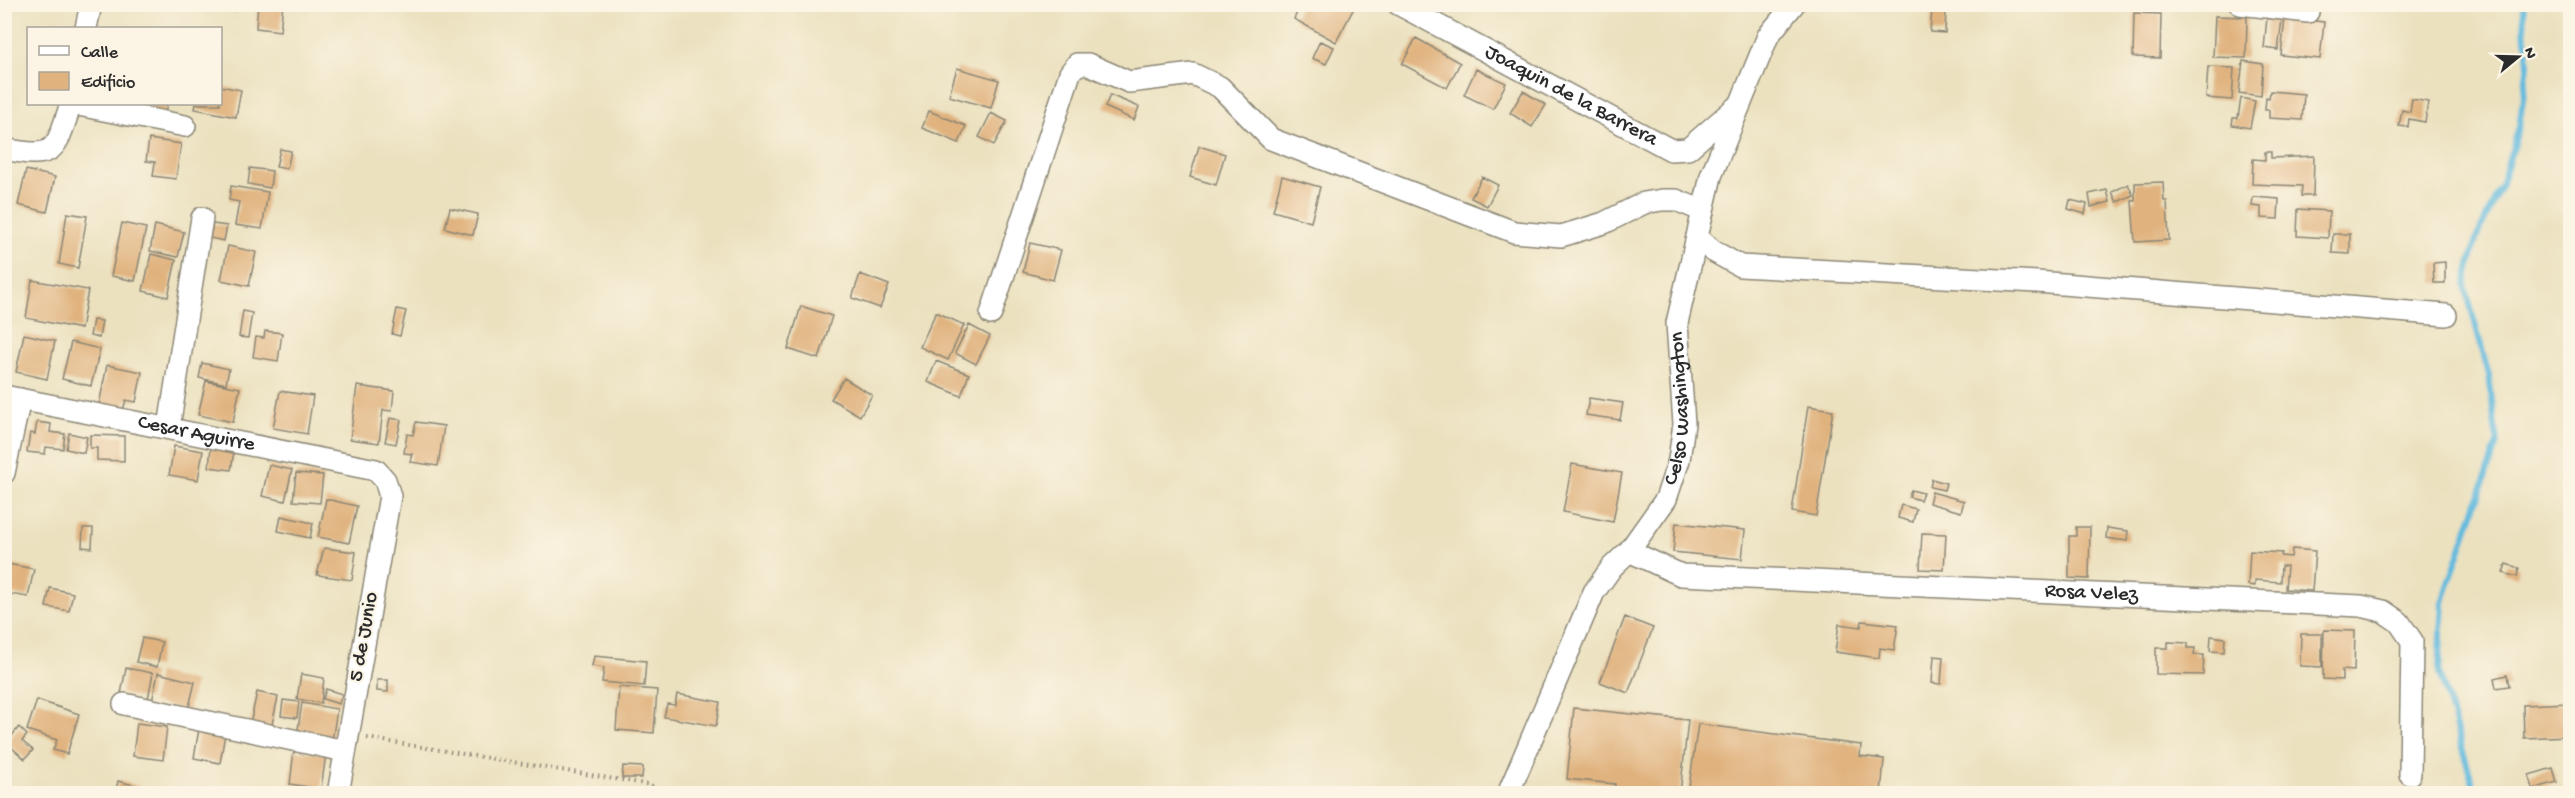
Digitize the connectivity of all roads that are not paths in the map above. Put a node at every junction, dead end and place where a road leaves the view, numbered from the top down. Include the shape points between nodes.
1 (91, 4) edge
2 (1398, 4) edge
3 (1794, 4) edge
4 (2240, 4) edge
5 (2308, 4) edge
6 (86, 27) edge
7 (72, 105) edge
8 (77, 105) edge
9 (1738, 105) junction
10 (185, 126) dead end
11 (4, 149) edge
12 (1703, 212) junction
13 (202, 218) dead end
14 (1697, 237) junction
15 (991, 314) dead end
16 (2446, 315) dead end
17 (12, 397) edge
18 (169, 427) junction
19 (4, 473) edge
20 (385, 480) joint
21 (1629, 551) junction
22 (124, 704) dead end
23 (347, 743) junction
24 (2410, 774) dead end
25 (338, 794) edge
26 (1508, 794) edge

1 - 6 street
2 - 9 street, Joaquin de la Barrera via 1671,150 1688,149
3 - 9 street, Celso Washington via 1768,36
4 - 5 street via 2307,12
7 - 11 street via 57,143 49,150 35,155
8 - 10 street
9 - 12 street, Celso Washington via 1711,176
12 - 14 street, Celso Washington
12 - 15 street via 1676,200 1662,200 1561,236 1514,232 1271,139 1220,87 1192,74 1129,82 1088,64 1077,64 1070,74
13 - 18 street
14 - 16 street via 1740,266 2037,282
14 - 21 street, Celso Washington via 1677,323 1684,424 1679,460 1666,499
17 - 18 street, Cesar Aguirre
17 - 19 street
18 - 20 street, Cesar Aguirre via 376,470
20 - 23 street, 5 de Junio via 390,496
21 - 24 street, Rosa Velez via 1681,575 2361,606 2383,611 2399,622 2412,641
21 - 26 street, Celso Washington via 1594,592
22 - 23 street
23 - 25 street, 5 de Junio

